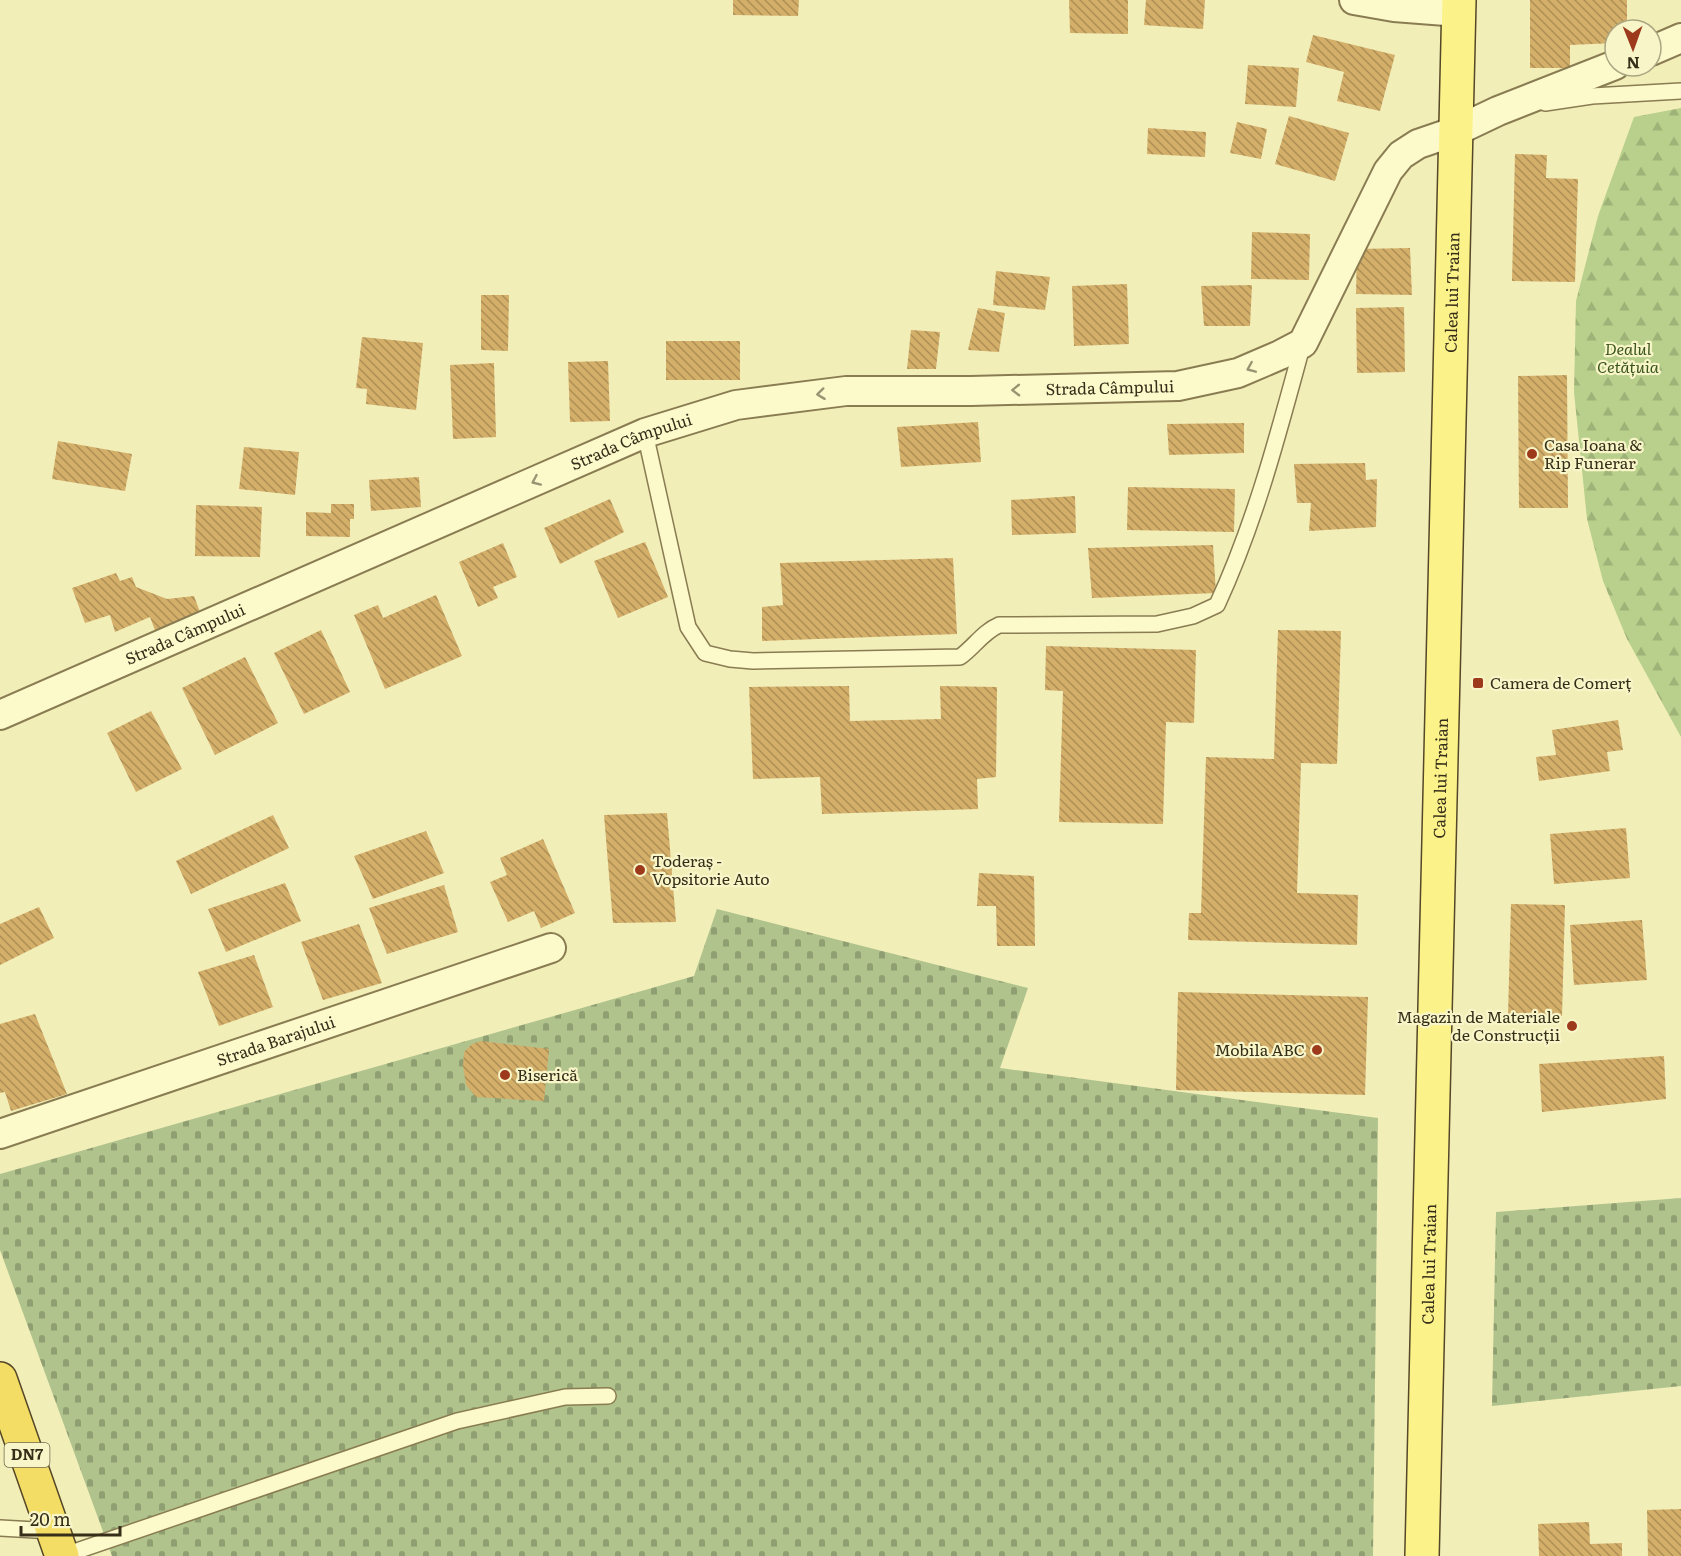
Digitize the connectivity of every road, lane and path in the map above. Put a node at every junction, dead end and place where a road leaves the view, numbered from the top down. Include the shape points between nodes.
1 (1354, 0) edge
2 (1459, 6) edge
3 (1681, 38) edge
4 (1663, 46) edge
5 (1603, 70) edge
6 (1681, 91) edge
7 (1498, 111) junction
8 (1456, 131) junction
9 (1304, 343) junction
10 (645, 433) junction
11 (0, 715) edge
12 (551, 948) dead end
13 (0, 1134) edge
14 (0, 1379) edge
15 (608, 1396) dead end
16 (0, 1528) edge
17 (59, 1548) edge
18 (1422, 1556) edge

1 - 2 street via 1394,7
2 - 8 main road, Calea lui Traian
3 - 4 street
5 - 7 street
6 - 7 lane via 1592,96
7 - 8 street
8 - 9 street via 1418,144 1401,155 1388,171
8 - 18 main road, Calea lui Traian
9 -> 10 street, Strada Câmpului via 1238,373 1178,386 846,391 736,405
9 - 10 lane via 1269,467 1217,605 1193,616 1157,624 999,624 960,657 753,661 705,653 688,627
10 -> 11 street, Strada Câmpului
12 - 13 street, Strada Barajului
14 - 17 highway, DN7
15 - 17 lane via 564,1397 457,1421
16 - 17 lane

